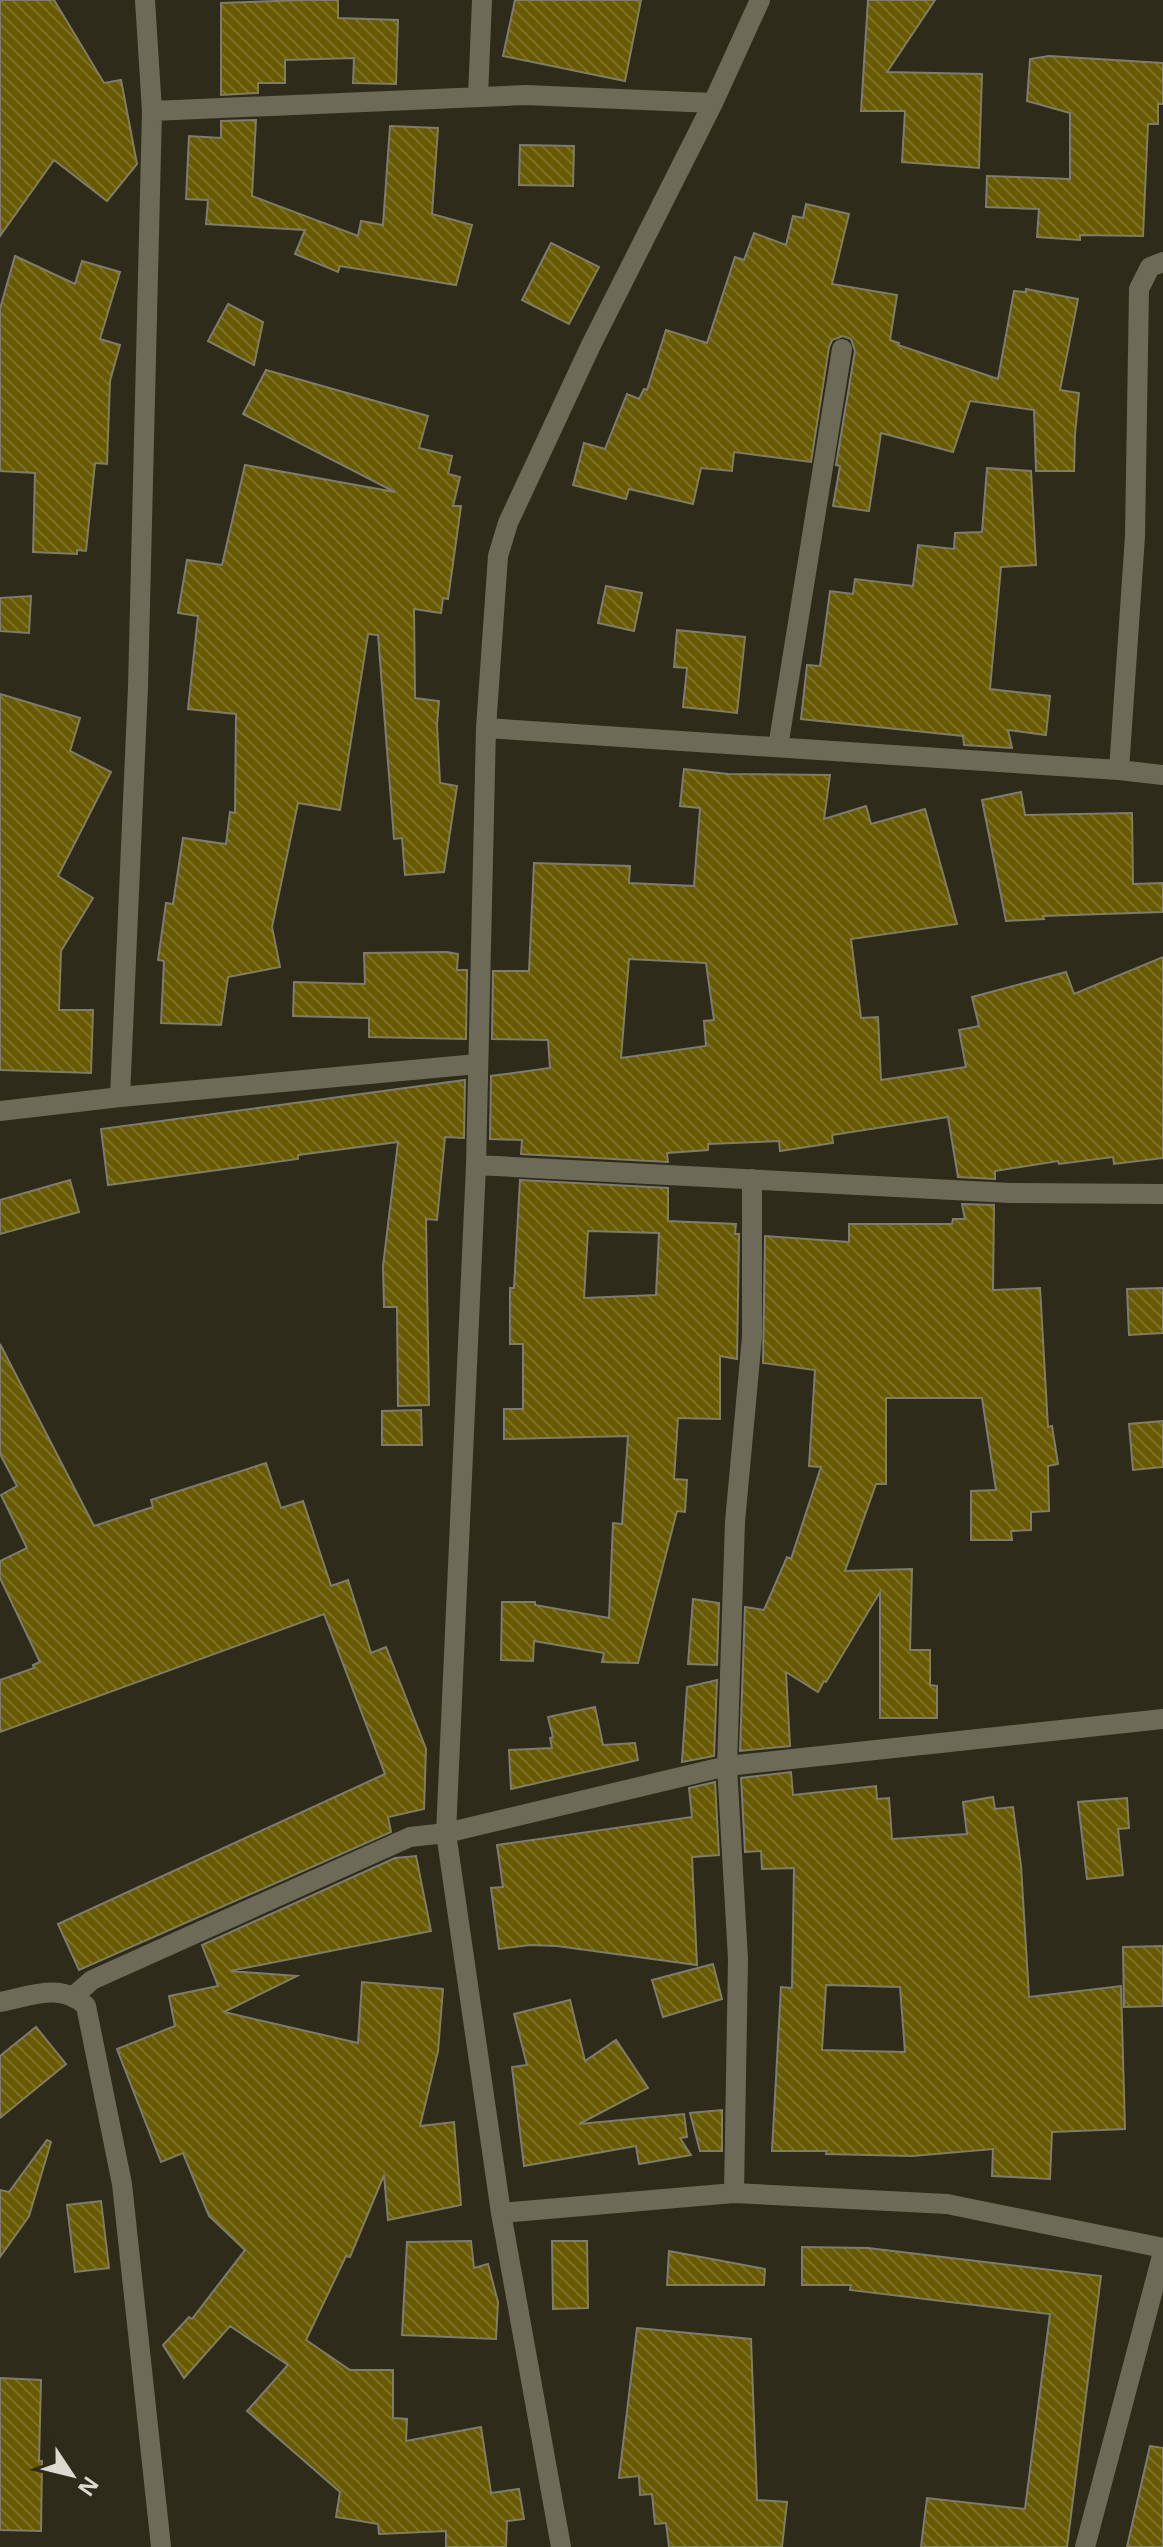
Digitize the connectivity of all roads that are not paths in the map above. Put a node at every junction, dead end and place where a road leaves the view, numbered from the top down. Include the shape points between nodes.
1 (145, 0) edge
2 (482, 0) edge
3 (760, 0) edge
4 (478, 97) junction
5 (713, 103) junction
6 (152, 111) junction
7 (1163, 262) edge
8 (842, 349) dead end
9 (486, 728) junction
10 (778, 747) junction
11 (1119, 770) junction
12 (1163, 775) edge
13 (477, 1064) junction
14 (120, 1097) junction
15 (0, 1111) edge
16 (476, 1165) junction
17 (752, 1179) junction
18 (1163, 1194) edge
19 (1163, 1719) edge
20 (727, 1766) junction
21 (446, 1833) junction
22 (75, 1995) junction
23 (0, 2002) edge
24 (734, 2193) junction
25 (501, 2213) junction
26 (1163, 2250) edge
27 (161, 2547) edge
28 (561, 2547) edge
29 (1085, 2547) edge

1 - 6 street
2 - 4 street
3 - 5 street
4 - 5 street
4 - 6 street
5 - 9 street via 508,523 498,556
6 - 14 street via 138,687
7 - 11 street via 1150,267 1139,289 1135,536
8 - 10 street
9 - 10 street
9 - 13 street
10 - 11 street
11 - 12 street
13 - 14 street
13 - 16 street
14 - 15 street
16 - 17 street
16 - 21 street
17 - 18 street via 1010,1193
17 - 20 street via 752,1337 735,1522
19 - 20 street
20 - 21 street
20 - 24 street via 738,1959
21 - 22 street via 410,1837 92,1980
21 - 25 street
22 - 23 street via 60,1991
22 - 27 street via 86,2006 122,2184
24 - 25 street
24 - 26 street via 947,2204
25 - 28 street
26 - 29 street

